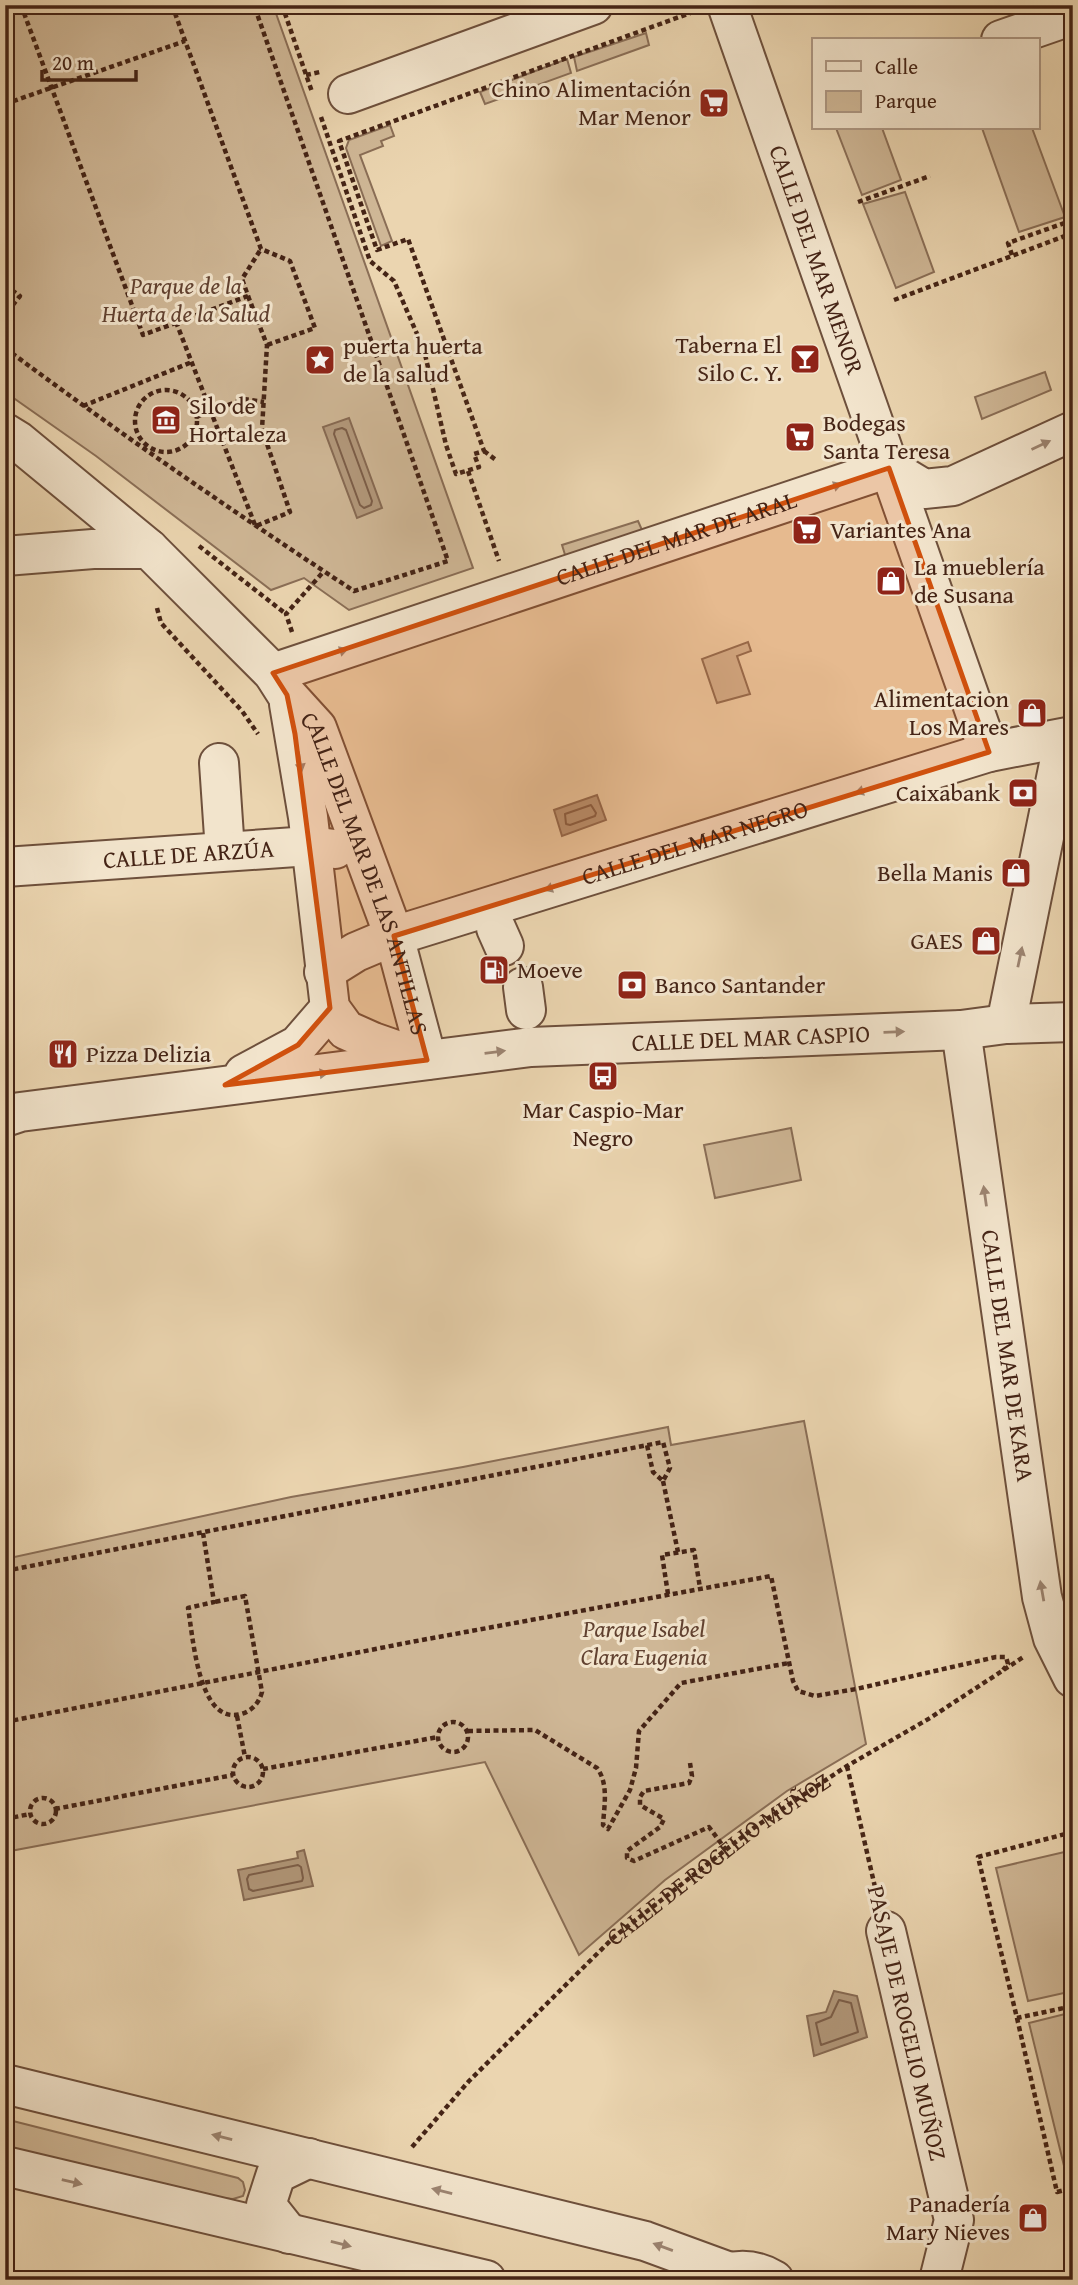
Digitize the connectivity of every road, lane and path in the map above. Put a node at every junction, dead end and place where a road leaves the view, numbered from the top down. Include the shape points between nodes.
1 (37, 5) edge
2 (172, 5) edge
3 (254, 5) edge
4 (282, 5) edge
5 (593, 5) edge
6 (22, 8) edge
7 (711, 8) edge
8 (1073, 15) edge
9 (5, 16) edge
10 (1007, 38) edge
11 (185, 41) junction
12 (306, 75) junction
13 (51, 86) junction
14 (325, 94) junction
15 (5, 104) edge
16 (930, 176) dead end
17 (858, 202) dead end
18 (1073, 220) edge
19 (1073, 233) edge
20 (261, 249) junction
21 (1012, 255) junction
22 (5, 285) edge
23 (248, 296) junction
24 (894, 300) dead end
25 (5, 315) edge
26 (177, 322) junction
27 (267, 345) junction
28 (814, 347) dead end
29 (5, 348) edge
30 (793, 355) dead end
31 (192, 362) junction
32 (264, 402) junction
33 (83, 407) junction
34 (211, 412) junction
35 (196, 417) junction
36 (1073, 431) edge
37 (5, 433) edge
38 (147, 449) junction
39 (484, 451) junction
40 (496, 460) dead end
41 (889, 468) junction
42 (468, 471) junction
43 (255, 526) junction
44 (149, 549) junction
45 (5, 555) edge
46 (500, 565) dead end
47 (324, 571) junction
48 (156, 603) dead end
49 (295, 639) dead end
50 (280, 684) junction
51 (1068, 738) edge
52 (265, 745) dead end
53 (989, 752) junction
54 (219, 763) dead end
55 (310, 846) junction
56 (225, 851) junction
57 (368, 862) junction
58 (5, 867) edge
59 (394, 936) junction
60 (327, 990) junction
61 (1073, 1022) edge
62 (1006, 1024) junction
63 (961, 1030) junction
64 (428, 1060) junction
65 (225, 1085) junction
66 (5, 1117) edge
67 (647, 1445) junction
68 (663, 1481) junction
69 (203, 1533) junction
70 (678, 1552) junction
71 (5, 1571) edge
72 (700, 1588) junction
73 (668, 1594) junction
74 (214, 1602) junction
75 (1063, 1636) edge
76 (789, 1663) junction
77 (1003, 1670) junction
78 (260, 1672) junction
79 (1073, 1678) edge
80 (202, 1683) junction
81 (237, 1716) junction
82 (5, 1722) edge
83 (468, 1731) junction
84 (438, 1737) junction
85 (245, 1757) junction
86 (690, 1763) dead end
87 (847, 1766) junction
88 (263, 1769) junction
89 (233, 1775) junction
90 (55, 1809) junction
91 (30, 1814) junction
92 (5, 1819) edge
93 (1073, 1832) edge
94 (726, 1850) junction
95 (886, 1931) joint
96 (1073, 2006) edge
97 (1017, 2018) junction
98 (5, 2084) edge
99 (412, 2147) dead end
100 (309, 2158) junction
101 (5, 2166) edge
102 (1073, 2188) edge
103 (289, 2234) junction
104 (1073, 2274) edge
105 (718, 2275) edge
106 (486, 2280) edge
107 (774, 2280) edge
108 (939, 2280) edge
109 (1051, 2280) edge

1 - 6 path
2 - 11 path
3 - 47 path via 447,561 354,591
4 - 12 path
5 - 14 street
6 - 9 path
6 - 13 path
7 - 39 path via 339,141 377,250 408,239
7 - 41 street, CALLE DEL MAR MENOR
8 - 10 street
11 - 13 path
11 - 20 path
12 - 14 path
12 - 14 path
13 - 15 path
13 - 26 path via 143,335
14 - 42 path via 370,261 394,281 424,350 456,474
16 - 17 path
18 - 21 path via 1008,243
19 - 21 path
20 - 23 path via 242,279
20 - 27 path via 290,261 315,328
21 - 24 path
22 - 25 path via 20,296
23 - 26 path
23 - 27 path
26 - 31 path
27 - 32 path
28 - 30 path
29 - 33 path
31 - 33 path
31 - 34 path
32 - 34 path via 244,399
32 - 43 path via 262,429 290,512
33 - 38 path
34 - 35 path
34 - 43 path
35 - 38 path via 192,440 178,451 164,454
35 - 38 path via 184,395 169,389 153,392 140,403 135,417 137,435
41 -> 36 street via 924,489 953,486
37 - 44 street, CALLE DEL MAR DE LAS ANTILLAS
38 - 43 path
39 - 40 path
39 - 42 path via 474,454 479,467
50 -> 41 street, CALLE DEL MAR DE ARAL
41 - 53 street, CALLE DEL MAR MENOR
42 - 46 path
43 - 47 path
44 - 45 street
44 - 50 street, CALLE DEL MAR DE LAS ANTILLAS
47 - 49 path via 286,614
48 - 52 path via 161,623 242,711
50 -> 55 street, CALLE DEL MAR DE LAS ANTILLAS via 295,734
50 - 57 street, CALLE DEL MAR DE LAS ANTILLAS via 317,728
51 - 53 street, CALLE DEL MAR NEGRO
62 -> 51 street
53 -> 59 street, CALLE DEL MAR NEGRO
54 - 56 street
55 - 56 street, CALLE DE ARZÚA
55 - 57 street, CALLE DE ARZÚA via 332,848
55 - 60 street, CALLE DEL MAR DE LAS ANTILLAS
56 - 58 street, CALLE DE ARZÚA
57 - 59 street, CALLE DEL MAR DE LAS ANTILLAS
59 - 60 street, CALLE DEL MAR NEGRO via 356,952
59 - 64 street, CALLE DEL MAR DE LAS ANTILLAS
60 - 64 street, CALLE DEL MAR CASPIO via 346,1030
60 - 65 street, CALLE DEL MAR CASPIO via 298,1045
61 - 62 street, CALLE DEL MAR CASPIO
62 - 63 street, CALLE DEL MAR CASPIO
64 -> 63 street, CALLE DEL MAR CASPIO via 531,1047
75 -> 63 street, CALLE DEL MAR DE KARA via 1042,1597
65 -> 64 street, CALLE DEL MAR CASPIO
65 - 66 street, CALLE DEL MAR CASPIO
67 - 68 path via 653,1472
67 - 68 path via 663,1442 670,1468
67 - 69 path
68 - 70 path
69 - 71 path
69 - 74 path
70 - 72 path via 694,1550
70 - 73 path via 662,1555
72 - 73 path
72 - 76 path via 771,1576
73 - 78 path
74 - 78 path via 245,1596
74 - 80 path via 188,1608
75 - 77 path, CALLE DE ROGELIO MUÑOZ
75 - 79 street, CALLE DEL MAR DE KARA
76 - 77 path via 798,1691 815,1696 996,1657 1006,1657 1008,1664
76 - 83 path via 681,1683 639,1731 630,1790 608,1829 603,1825 605,1786 597,1768 535,1730
77 - 87 path, CALLE DE ROGELIO MUÑOZ
78 - 80 path
78 - 81 path via 260,1702
80 - 81 path via 214,1707
80 - 82 path
81 - 85 path
83 - 84 path via 451,1721 442,1726
83 - 84 path via 468,1741 457,1751 443,1748
84 - 88 path
85 - 88 path via 255,1758
85 - 89 path via 236,1761
86 - 94 path via 689,1783 644,1791 640,1797 640,1805 664,1819 627,1851 627,1858 634,1861 709,1827
87 - 94 path, CALLE DE ROGELIO MUÑOZ
87 - 95 path, PASAJE DE ROGELIO MUÑOZ
88 - 89 path via 252,1787 242,1786
89 - 90 path
90 - 91 path via 49,1800 41,1799
90 - 91 path via 54,1819 47,1823 35,1822
91 - 92 path
93 - 97 path via 978,1857
94 - 99 path, CALLE DE ROGELIO MUÑOZ via 614,1937 469,2081
95 - 108 street, PASAJE DE ROGELIO MUÑOZ via 954,2220
96 - 97 path
97 - 102 path via 1057,2192
100 -> 98 street
100 - 103 street via 276,2174 266,2205
105 -> 100 street via 645,2241
101 -> 103 street
103 -> 106 street
104 - 109 path
105 - 107 street via 746,2269

